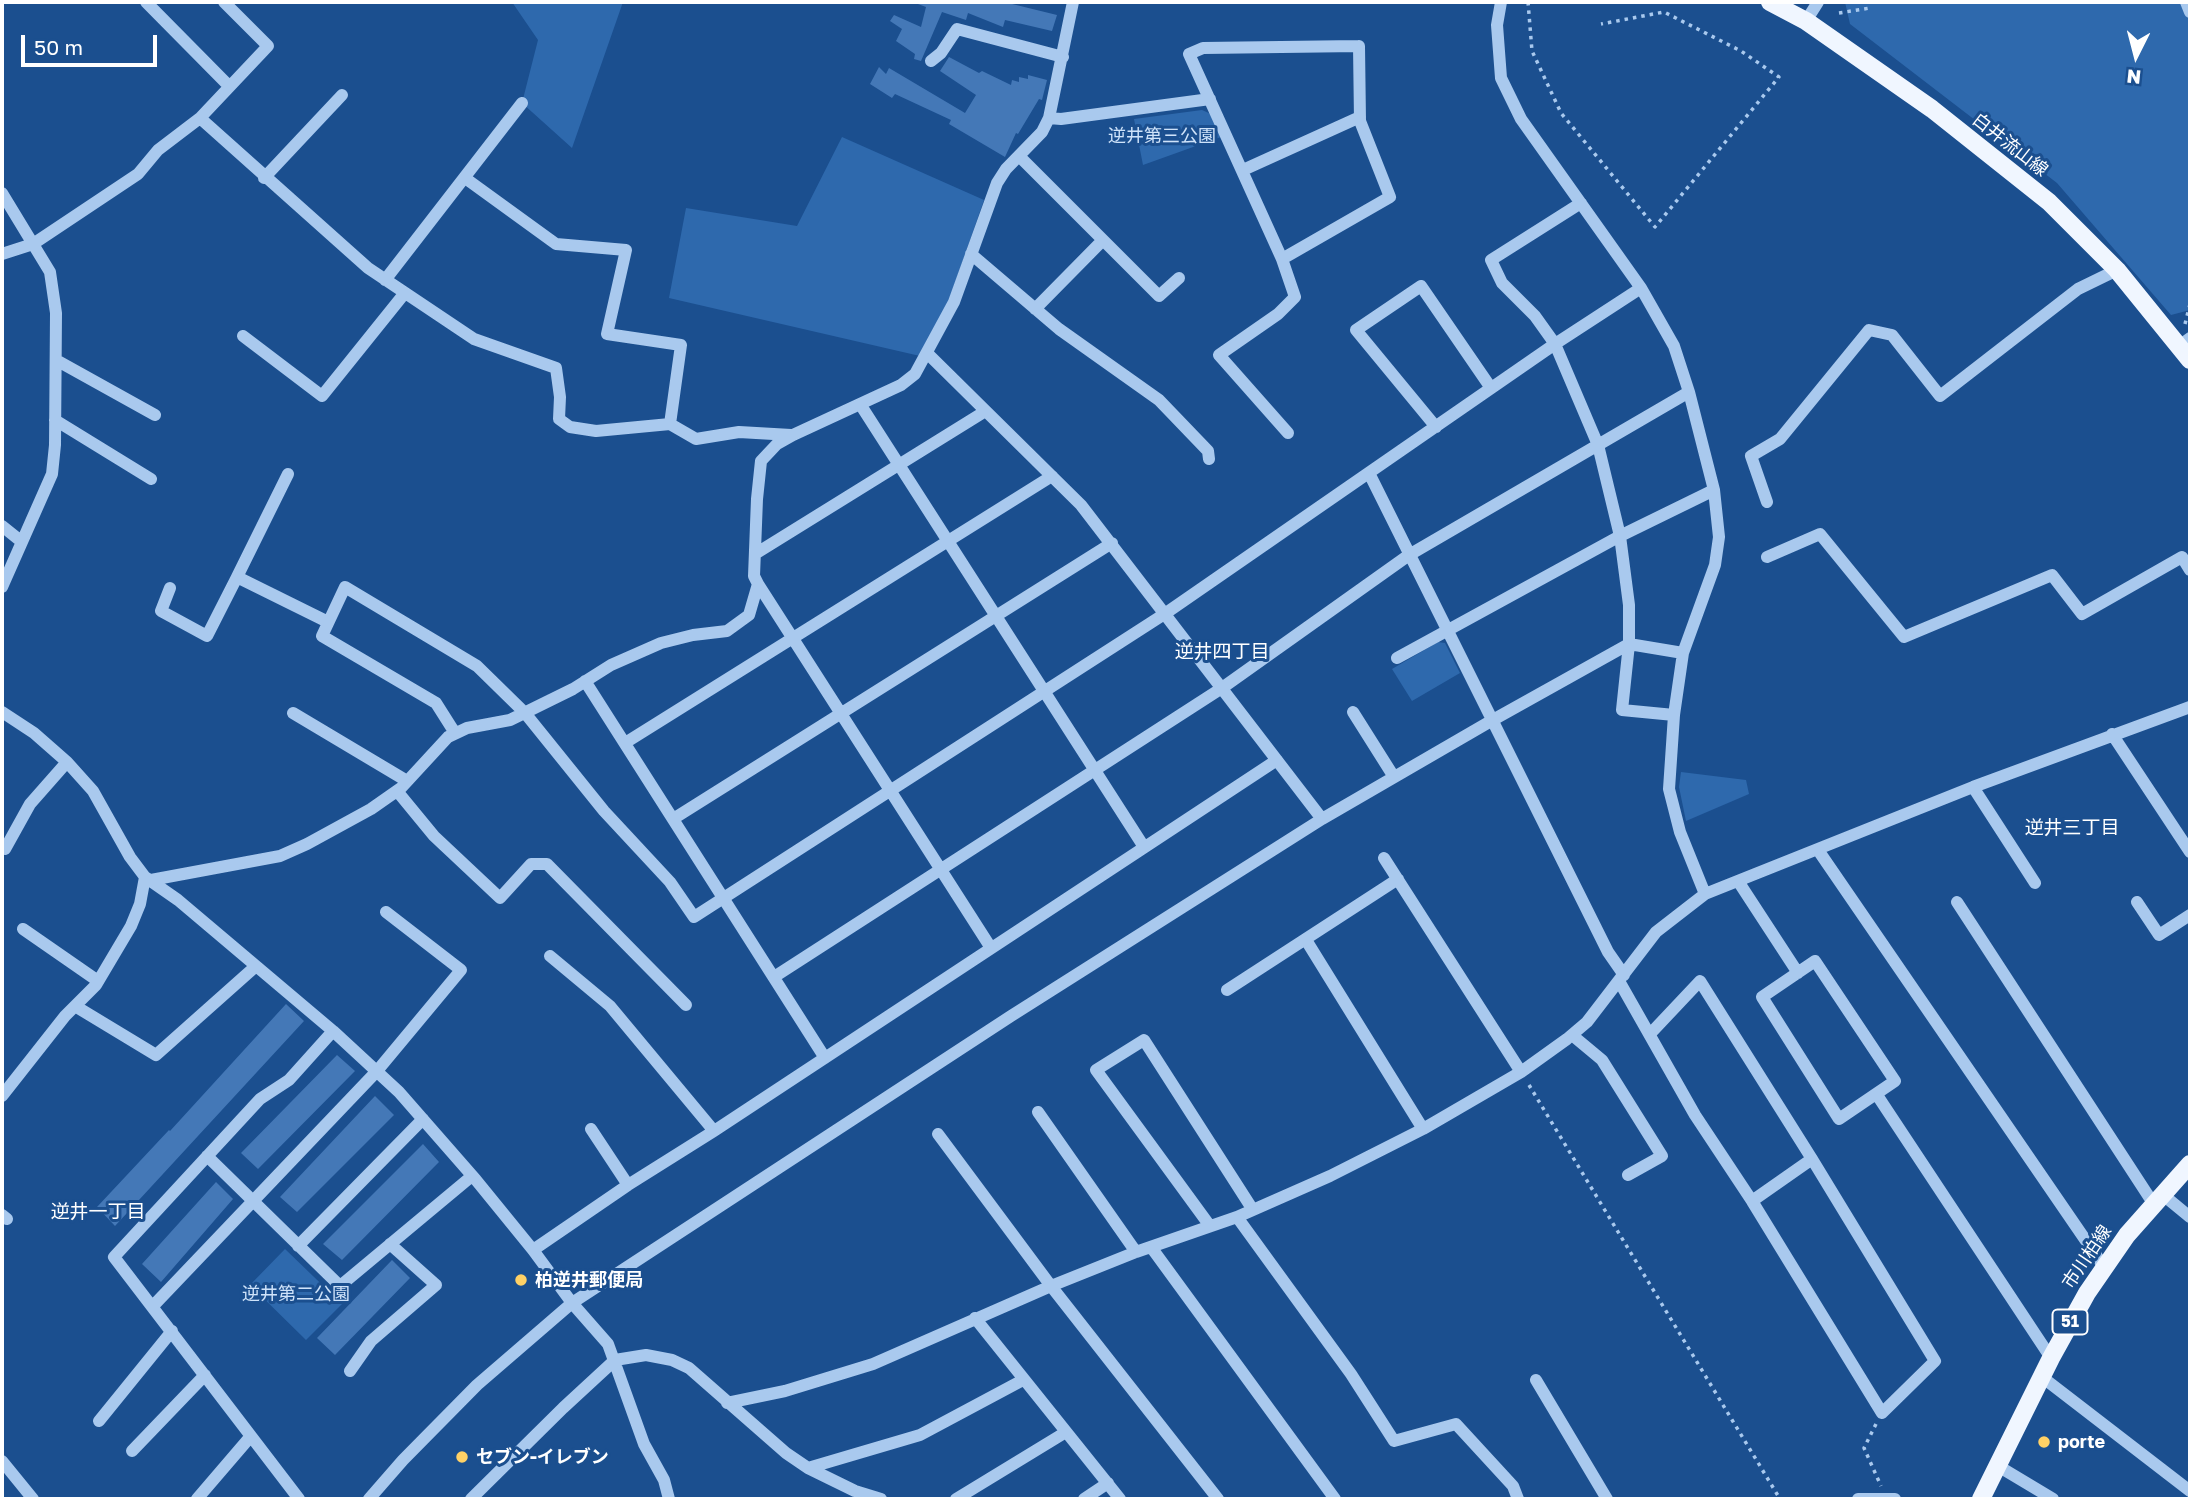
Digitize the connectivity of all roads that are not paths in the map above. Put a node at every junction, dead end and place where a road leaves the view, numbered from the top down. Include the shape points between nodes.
1 (146, 2) edge
2 (224, 2) edge
3 (1073, 2) edge
4 (1501, 2) edge
5 (1770, 2) edge
6 (1818, 2) edge
7 (2186, 2) edge
8 (2190, 12) edge
9 (1807, 21) junction
10 (1063, 57) junction
11 (931, 61) dead end
12 (229, 86) junction
13 (342, 95) dead end
14 (1210, 99) junction
15 (522, 103) dead end
16 (1360, 117) junction
17 (200, 118) junction
18 (1049, 118) junction
19 (1019, 156) junction
20 (1243, 170) junction
21 (264, 178) junction
22 (465, 178) junction
23 (2, 193) edge
24 (1581, 203) junction
25 (1103, 240) junction
26 (33, 244) junction
27 (2, 254) edge
28 (971, 254) junction
29 (1282, 259) junction
30 (2117, 270) junction
31 (1179, 278) dead end
32 (385, 280) junction
33 (1641, 288) junction
34 (404, 294) junction
35 (1035, 309) junction
36 (243, 336) dead end
37 (2184, 342) edge
38 (1555, 344) junction
39 (927, 354) junction
40 (56, 360) junction
41 (2190, 360) edge
42 (1491, 388) junction
43 (1689, 392) junction
44 (860, 404) junction
45 (984, 412) junction
46 (155, 415) dead end
47 (55, 420) junction
48 (670, 424) junction
49 (1436, 426) junction
50 (1287, 433) dead end
51 (793, 435) junction
52 (1598, 444) junction
53 (1209, 460) dead end
54 (900, 466) junction
55 (1369, 473) junction
56 (288, 474) dead end
57 (1052, 476) junction
58 (151, 479) dead end
59 (1714, 490) junction
60 (1767, 502) dead end
61 (2, 526) edge
62 (1620, 536) junction
63 (948, 541) junction
64 (22, 542) junction
65 (1112, 543) junction
66 (755, 554) junction
67 (1409, 555) junction
68 (1767, 557) dead end
69 (2190, 570) edge
70 (237, 577) junction
71 (758, 584) junction
72 (2, 587) edge
73 (170, 588) dead end
74 (1166, 613) junction
75 (996, 616) junction
76 (328, 622) junction
77 (1447, 629) junction
78 (792, 638) junction
79 (1629, 645) junction
80 (1683, 653) junction
81 (1397, 658) dead end
82 (585, 681) junction
83 (1222, 688) junction
84 (1044, 691) junction
85 (2190, 707) edge
86 (2, 712) edge
87 (1353, 712) dead end
88 (293, 713) dead end
89 (525, 713) junction
90 (841, 713) junction
91 (1674, 715) junction
92 (1491, 721) junction
93 (455, 733) junction
94 (2112, 734) junction
95 (625, 743) junction
96 (1277, 760) junction
97 (67, 762) junction
98 (1095, 770) junction
99 (1394, 777) junction
100 (402, 786) junction
101 (1973, 787) junction
102 (890, 790) junction
103 (673, 819) junction
104 (1322, 819) junction
105 (1144, 847) junction
106 (5, 849) dead end
107 (1818, 850) junction
108 (2190, 852) edge
109 (1384, 858) dead end
110 (941, 869) junction
111 (148, 879) junction
112 (1398, 879) junction
113 (1738, 881) junction
114 (2035, 883) dead end
115 (1705, 894) junction
116 (723, 897) junction
117 (1957, 902) dead end
118 (2137, 902) dead end
119 (386, 912) dead end
120 (2190, 915) edge
121 (23, 929) dead end
122 (1306, 940) junction
123 (991, 948) junction
124 (550, 956) dead end
125 (256, 966) junction
126 (1798, 973) junction
127 (774, 977) junction
128 (1622, 978) junction
129 (98, 981) junction
130 (1227, 990) dead end
131 (686, 1005) dead end
132 (75, 1006) junction
133 (333, 1031) junction
134 (1650, 1034) junction
135 (1572, 1035) junction
136 (825, 1058) junction
137 (376, 1071) junction
138 (1521, 1072) junction
139 (1877, 1094) junction
140 (2, 1096) edge
141 (1038, 1112) dead end
142 (423, 1119) junction
143 (591, 1129) dead end
144 (1423, 1129) junction
145 (713, 1131) junction
146 (938, 1134) dead end
147 (207, 1156) junction
148 (1812, 1159) junction
149 (2190, 1164) edge
150 (1628, 1175) dead end
151 (472, 1176) junction
152 (628, 1185) junction
153 (2158, 1199) junction
154 (1752, 1200) junction
155 (252, 1202) junction
156 (1253, 1210) junction
157 (1237, 1217) junction
158 (2190, 1217) edge
159 (1210, 1226) junction
160 (390, 1244) junction
161 (298, 1246) junction
162 (1151, 1247) junction
163 (533, 1250) junction
164 (1136, 1252) junction
165 (2104, 1267) junction
166 (1051, 1286) junction
167 (572, 1303) junction
168 (153, 1307) junction
169 (975, 1318) junction
170 (172, 1331) junction
171 (2051, 1358) junction
172 (615, 1360) junction
173 (350, 1371) dead end
174 (205, 1375) junction
175 (2042, 1377) junction
176 (1023, 1380) junction
177 (1536, 1380) dead end
178 (727, 1403) junction
179 (99, 1420) dead end
180 (1066, 1432) junction
181 (251, 1436) junction
182 (132, 1451) dead end
183 (2, 1461) edge
184 (1998, 1466) junction
185 (808, 1468) junction
186 (1108, 1483) junction
187 (2190, 1491) edge
188 (33, 1499) edge
189 (197, 1499) edge
190 (299, 1499) edge
191 (369, 1499) edge
192 (471, 1499) edge
193 (669, 1499) edge
194 (881, 1499) edge
195 (956, 1499) edge
196 (1084, 1499) edge
197 (1120, 1499) edge
198 (1218, 1499) edge
199 (1335, 1499) edge
200 (1518, 1499) edge
201 (1607, 1499) edge
202 (1858, 1499) edge
203 (1890, 1499) edge
204 (1981, 1499) edge
205 (2053, 1499) edge

1 - 12 street
2 - 12 street via 268,46
3 - 10 street
4 - 24 street via 1497,26 1501,78 1521,119
5 - 9 main road, 白井流山線
6 - 9 street
7 - 8 street
9 - 30 main road, 白井流山線 via 1931,109 2049,202
10 - 11 street via 957,29
10 - 18 street
12 - 17 street
13 - 21 street
14 - 16 street via 1189,54 1203,48 1359,46
14 - 18 street
14 - 20 street
15 - 22 street
16 - 20 street
16 - 29 street via 1390,197
17 - 21 street
17 - 26 street via 158,150 138,174
18 - 19 street
19 - 25 street
19 - 28 street via 997,183
20 - 29 street
21 - 32 street
22 - 32 street
22 - 48 street via 556,244 626,250 607,334 681,345
23 - 26 street
24 - 33 street
24 - 38 street via 1491,260 1502,283
25 - 31 street via 1159,296
25 - 35 street
26 - 27 street
26 - 40 street via 50,272
28 - 35 street
28 - 39 street via 954,302
29 - 50 street via 1295,297 1219,355
30 - 37 main road, 白井流山線
30 - 60 street via 2078,289 1940,396 1892,335 1869,330 1780,439 1751,456
32 - 34 street
33 - 38 street
33 - 43 street via 1674,346
34 - 36 street via 322,396
34 - 48 street via 474,339 556,368 559,419 570,427 596,431
35 - 53 street via 1159,400 1208,452
37 - 41 main road, 白井流山線
38 - 42 street
38 - 52 street
39 - 44 street via 915,374 901,385
39 - 45 street
40 - 46 street
40 - 47 street
42 - 49 street
42 - 49 street via 1421,286 1356,330
43 - 52 street
43 - 59 street
44 - 51 street
44 - 54 street
45 - 54 street
45 - 57 street
47 - 58 street
47 - 64 street via 52,474
48 - 51 street via 696,439 739,432
49 - 55 street
51 - 66 street via 761,461
52 - 62 street
52 - 67 street
54 - 63 street
54 - 66 street
55 - 67 street
55 - 74 street
56 - 70 street
57 - 63 street
57 - 65 street
59 - 62 street
59 - 80 street via 1719,537 1715,565
61 - 64 street
62 - 77 street
62 - 79 street
63 - 75 street
63 - 78 street
64 - 72 street
65 - 74 street
65 - 75 street
66 - 71 street
67 - 77 street
67 - 83 street
68 - 69 street via 1820,534 1905,637 2052,575 2082,614 2182,557
70 - 73 street via 207,636 161,611
70 - 76 street
71 - 78 street
71 - 82 street via 749,615 727,631 661,643
74 - 83 street
74 - 84 street
75 - 84 street
75 - 90 street
76 - 89 street via 345,587 477,666
76 - 93 street via 322,636 436,703
77 - 81 street
77 - 92 street
78 - 90 street
78 - 95 street
79 - 80 street
79 - 91 street via 1622,710
79 - 92 street
80 - 91 street
82 - 89 street
82 - 95 street
83 - 96 street
83 - 98 street
84 - 98 street
84 - 102 street
85 - 94 street
86 - 97 street
87 - 99 street
88 - 100 street
89 - 93 street
89 - 116 street via 604,811 670,882 694,917
90 - 102 street
90 - 103 street
91 - 115 street via 1669,789 1680,832
92 - 99 street
92 - 128 street
93 - 100 street
94 - 101 street
94 - 108 street
95 - 103 street
96 - 104 street
96 - 105 street
97 - 106 street via 30,804
97 - 111 street via 93,791 130,857
98 - 105 street
98 - 110 street
99 - 104 street
100 - 111 street via 371,810 280,856
100 - 131 street via 434,836 500,898 531,864 547,864
101 - 107 street
101 - 114 street
102 - 110 street
102 - 116 street
103 - 116 street
104 - 167 street
105 - 123 street
107 - 113 street
107 - 165 street
109 - 112 street
110 - 123 street
110 - 127 street
111 - 125 street
111 - 129 street via 131,926
112 - 122 street
112 - 138 street
113 - 115 street
113 - 126 street
115 - 128 street via 1656,932
116 - 127 street
117 - 153 street
118 - 120 street via 2159,935
119 - 137 street via 461,970
121 - 129 street
122 - 130 street
122 - 144 street
123 - 136 street
124 - 145 street via 610,1006
125 - 132 street via 156,1055
125 - 133 street
126 - 139 street via 1815,961 1895,1080
126 - 139 street via 1762,997 1839,1119
127 - 136 street
128 - 134 street
128 - 135 street
129 - 132 street
132 - 140 street
133 - 137 street
133 - 147 street via 289,1080 260,1099
134 - 148 street via 1700,981
134 - 154 street via 1695,1115
135 - 138 street
135 - 150 street via 1602,1059 1662,1156
136 - 145 street
137 - 142 street
137 - 155 street
138 - 144 street
139 - 171 street
141 - 164 street
142 - 151 street
142 - 161 street
143 - 152 street
144 - 156 street
145 - 152 street
146 - 166 street
147 - 155 street
147 - 168 street via 114,1258
148 - 154 street
148 - 154 street via 1935,1361 1882,1413
149 - 153 main road, 市川柏線 / 51
151 - 160 street
151 - 163 street
152 - 163 street
153 - 158 street
153 - 165 main road, 市川柏線 / 51
155 - 161 street
155 - 168 street
156 - 157 street
156 - 159 street via 1144,1040 1096,1070
157 - 159 street
157 - 200 street via 1352,1374 1394,1441 1455,1423 1513,1486
159 - 162 street
160 - 161 street via 340,1286
160 - 173 street via 436,1285 371,1341
162 - 164 street
162 - 199 street
163 - 167 street
164 - 166 street
165 - 171 main road, 市川柏線 / 51
166 - 169 street
166 - 198 street
167 - 172 street via 608,1344
167 - 191 street via 477,1385
168 - 170 street
169 - 176 street
169 - 178 street via 873,1364 786,1391
170 - 174 street
170 - 179 street
171 - 175 main road, 市川柏線 / 51
172 - 178 street via 646,1355 672,1360 689,1368
172 - 192 street
172 - 193 street
174 - 181 street
174 - 182 street
175 - 184 main road, 市川柏線 / 51
175 - 187 street
176 - 180 street
176 - 185 street via 920,1435
177 - 201 street
178 - 185 street
180 - 186 street
180 - 195 street
181 - 189 street
181 - 190 street
183 - 188 street
184 - 204 main road, 市川柏線 / 51
184 - 205 street
185 - 194 street via 855,1492
186 - 196 street
186 - 197 street
202 - 203 street

